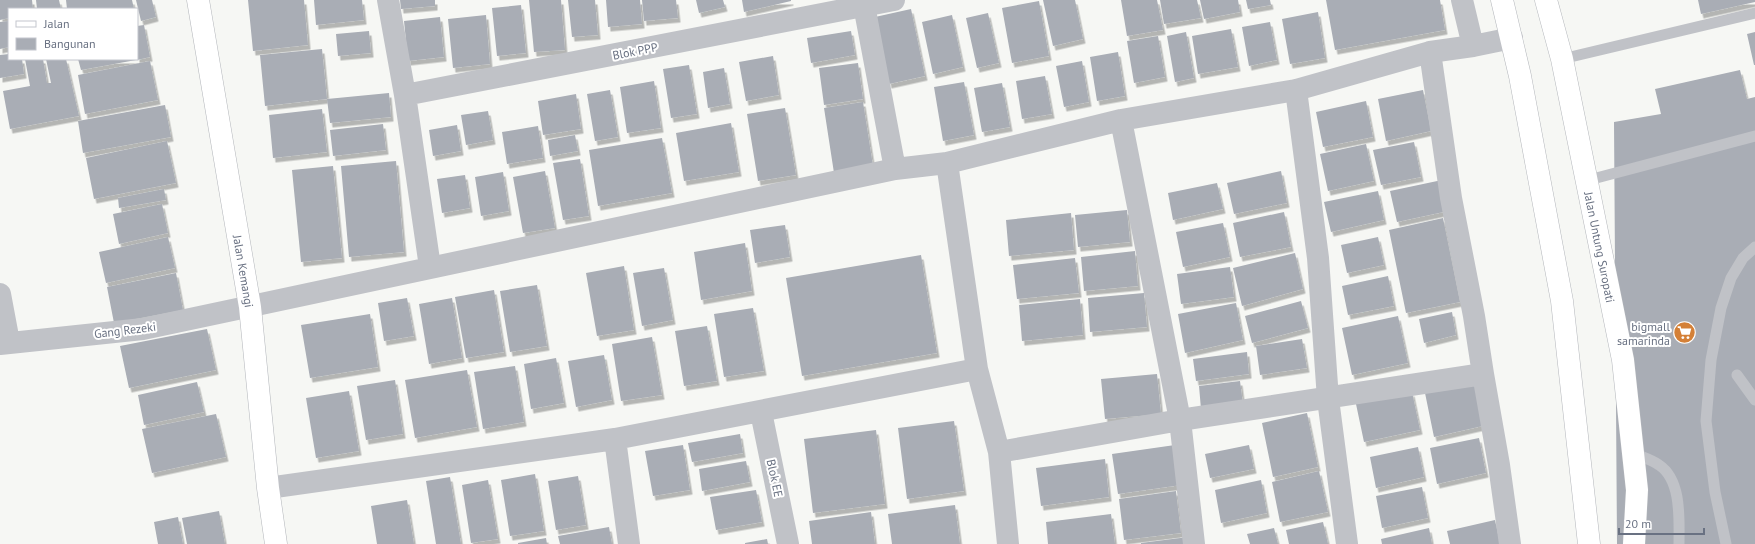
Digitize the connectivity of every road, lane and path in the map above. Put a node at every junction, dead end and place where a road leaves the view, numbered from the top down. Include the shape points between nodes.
1 (198, 0) edge
2 (388, 0) edge
3 (894, 0) edge
4 (1462, 0) edge
5 (1502, 0) edge
6 (1546, 0) edge
7 (864, 3) edge
8 (1755, 14) edge
9 (1512, 38) junction
10 (1473, 46) junction
11 (1430, 52) junction
12 (1562, 59) junction
13 (1296, 90) junction
14 (405, 95) junction
15 (1121, 120) junction
16 (1755, 136) edge
17 (947, 163) junction
18 (895, 169) junction
19 (1585, 181) junction
20 (1755, 247) edge
21 (430, 268) junction
22 (0, 294) edge
23 (250, 308) junction
24 (4, 343) edge
25 (977, 369) junction
26 (1482, 374) junction
27 (1737, 376) dead end
28 (1328, 399) junction
29 (1755, 400) edge
30 (761, 412) junction
31 (1180, 420) junction
32 (616, 439) junction
33 (999, 452) junction
34 (1633, 453) junction
35 (268, 488) junction
36 (276, 544) edge
37 (629, 544) edge
38 (788, 544) edge
39 (1008, 544) edge
40 (1194, 544) edge
41 (1347, 544) edge
42 (1510, 544) edge
43 (1589, 544) edge
44 (1634, 544) edge
45 (1679, 544) edge
46 (1726, 544) edge

1 - 23 main road, Jalan Kemangi
2 - 14 street
3 - 7 street, Blok PPP
4 - 10 street
5 - 9 main road
6 - 12 main road, Jalan Untung Suropati
7 - 14 street, Blok PPP
7 - 18 street
8 - 12 lane
9 - 10 street, Gang Rezeki
9 - 43 main road via 1562,301
10 - 11 street, Gang Rezeki
11 - 13 street, Gang Rezeki
11 - 26 street via 1451,198 1474,316
12 - 19 main road, Jalan Untung Suropati
13 - 15 street, Gang Rezeki
13 - 28 street via 1318,258
14 - 21 street
15 - 17 street, Gang Rezeki
15 - 31 street
16 - 19 lane
17 - 18 street, Gang Rezeki
17 - 25 street
18 - 21 street, Gang Rezeki
19 - 34 main road, Jalan Untung Suropati via 1623,360
20 - 46 lane via 1743,258 1731,278 1720,308 1711,360 1706,421 1715,492
21 - 23 street, Gang Rezeki
22 - 24 street
23 - 24 street, Gang Rezeki via 143,329
23 - 35 main road, Jalan Kemangi
25 - 30 street
25 - 33 street
26 - 28 street
26 - 42 street
27 - 29 lane
28 - 31 street
28 - 41 street
30 - 32 street
30 - 38 street, Blok EE
31 - 33 street
31 - 40 street
32 - 35 street
32 - 37 street
33 - 39 street
34 - 44 main road, Jalan Untung Suropati via 1637,490
34 - 45 lane via 1660,465 1670,477 1679,506
35 - 36 main road, Jalan Kemangi

